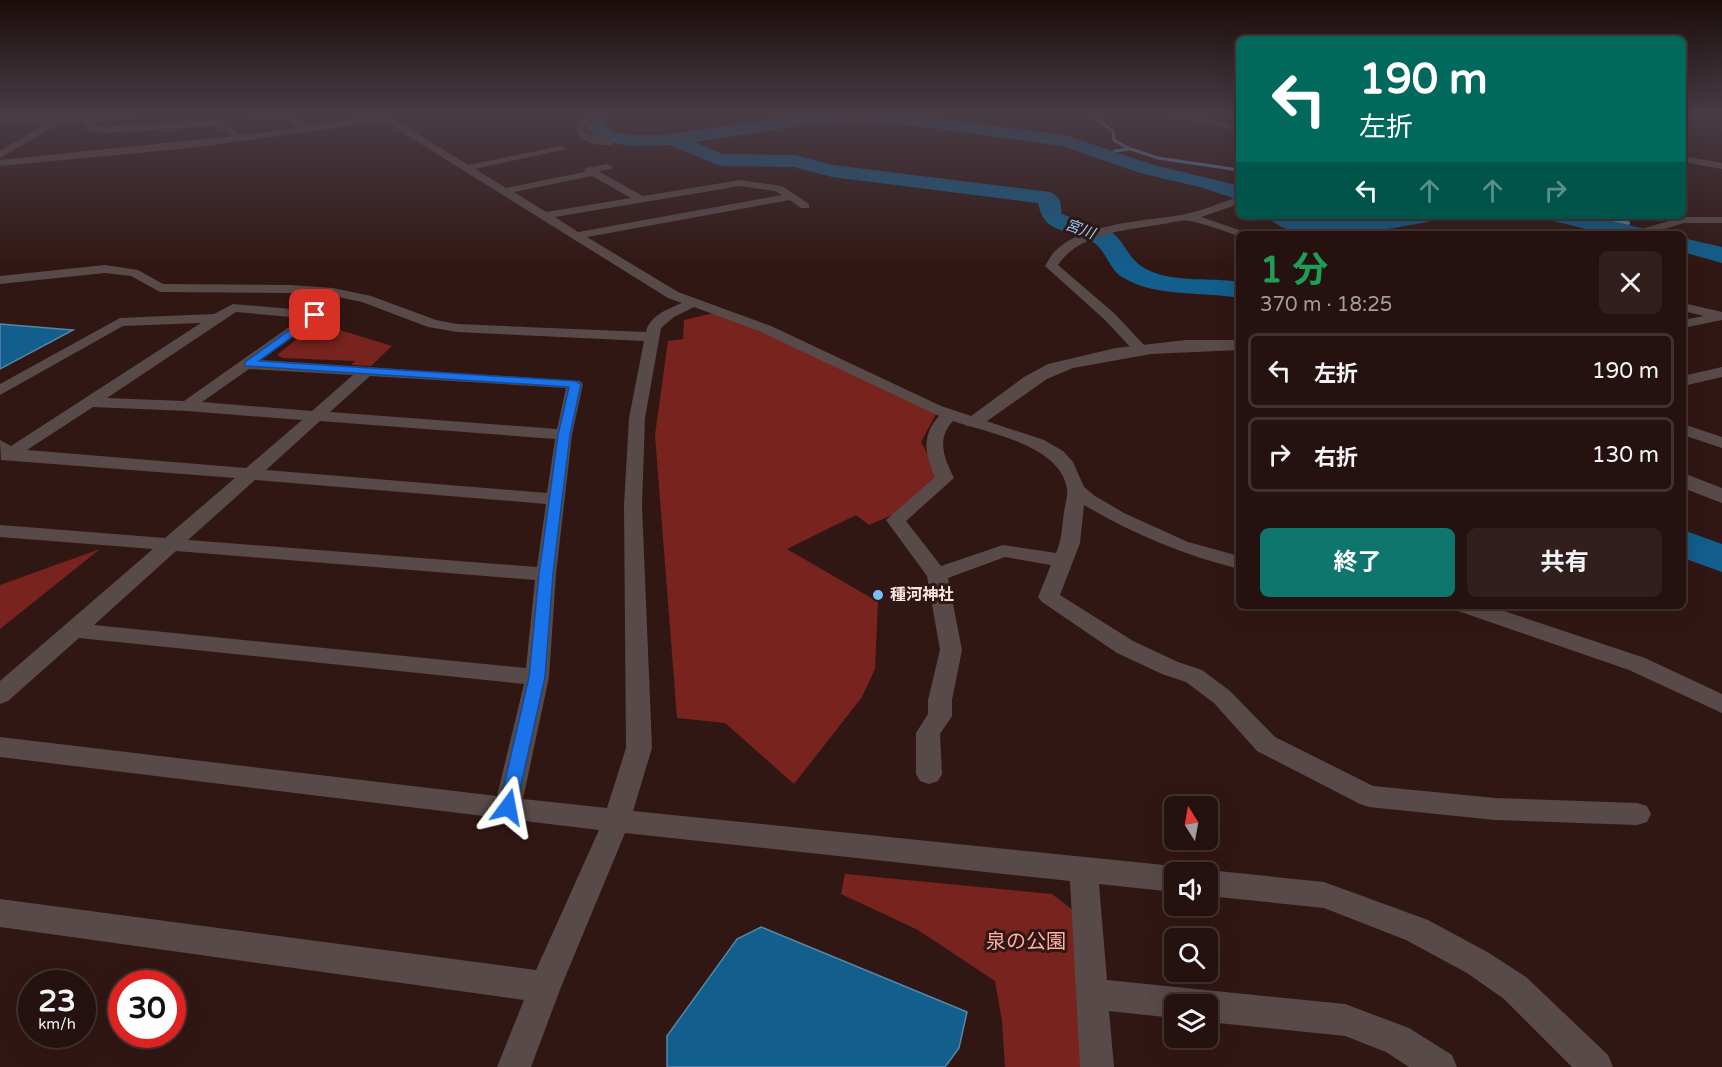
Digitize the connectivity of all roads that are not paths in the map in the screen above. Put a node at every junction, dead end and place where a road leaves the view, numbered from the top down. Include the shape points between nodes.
1 (459, 164) edge
2 (487, 164) edge
3 (608, 166) dead end
4 (466, 168) junction
5 (593, 173) junction
6 (505, 191) junction
7 (791, 197) junction
8 (642, 200) junction
9 (1236, 202) edge
10 (805, 206) dead end
11 (543, 216) junction
12 (1187, 217) junction
13 (1722, 220) edge
14 (1236, 231) edge
15 (1645, 231) edge
16 (574, 236) junction
17 (0, 280) edge
18 (692, 303) junction
19 (1686, 308) edge
20 (1722, 316) edge
21 (219, 318) junction
22 (1686, 323) edge
23 (651, 337) junction
24 (1236, 345) edge
25 (1139, 348) junction
26 (249, 364) junction
27 (367, 371) junction
28 (1722, 372) edge
29 (1686, 380) edge
30 (0, 390) edge
31 (92, 402) junction
32 (187, 406) junction
33 (950, 414) junction
34 (318, 417) junction
35 (973, 422) junction
36 (1686, 430) edge
37 (564, 435) junction
38 (1720, 442) edge
39 (3, 453) edge
40 (252, 474) junction
41 (1686, 481) edge
42 (1076, 489) junction
43 (1722, 496) edge
44 (556, 499) junction
45 (0, 531) edge
46 (172, 543) junction
47 (1063, 560) junction
48 (1236, 562) edge
49 (546, 574) junction
50 (937, 575) junction
51 (1475, 609) edge
52 (73, 630) junction
53 (537, 677) junction
54 (0, 695) edge
55 (1722, 704) edge
56 (0, 747) edge
57 (929, 774) dead end
58 (508, 807) junction
59 (1637, 814) dead end
60 (617, 821) junction
61 (1084, 870) junction
62 (1164, 878) edge
63 (1218, 884) edge
64 (0, 914) edge
65 (545, 987) junction
66 (1092, 993) junction
67 (1164, 1001) edge
68 (1218, 1007) edge
69 (514, 1067) edge
70 (1097, 1067) edge
71 (1440, 1067) edge
72 (1596, 1067) edge

1 - 4 street
2 - 4 street
3 - 5 street via 588,171
4 - 6 street
5 - 6 street
5 - 8 street
6 - 11 street
7 - 8 street via 778,188 740,183
7 - 10 street
7 - 16 street
8 - 11 street
9 - 12 street
11 - 16 street
12 - 14 street
12 - 25 street via 1104,232 1055,255 1051,266
13 - 15 street via 1683,220
16 - 18 street
17 - 23 street via 122,270 160,288 333,292 457,328
18 - 23 street via 654,326
18 - 33 street via 766,329
19 - 20 street
20 - 22 street
21 - 26 street via 233,309 315,315
21 - 30 street via 120,322
21 - 31 street
23 - 60 street via 637,418 633,506 639,748
24 - 25 street
25 - 35 street via 1047,371
26 - 27 street
26 - 32 street
27 - 34 street
27 - 37 street via 575,384
28 - 29 street
31 - 32 street
31 - 39 street
32 - 34 street
33 - 35 street
33 - 50 street via 939,424 932,441 935,459 945,478 896,520
34 - 37 street
34 - 40 street
35 - 42 street via 1038,444 1057,455 1067,466
36 - 38 street
37 - 44 street
39 - 40 street
40 - 44 street
40 - 46 street
41 - 43 street
42 - 47 street via 1070,543
42 - 48 street via 1117,517 1170,541
44 - 49 street
45 - 46 street
46 - 49 street
46 - 52 street
47 - 50 street via 1003,551
47 - 59 street via 1048,597 1125,646 1194,676 1222,697 1266,744 1369,796 1495,809
49 - 53 street
50 - 57 street via 951,650 940,717 928,733
51 - 55 street via 1637,664
52 - 53 street
52 - 54 street
53 - 58 street
56 - 58 street
58 - 60 street
60 - 61 street via 777,829
60 - 65 street
61 - 62 street
61 - 66 street
63 - 72 street via 1324,895 1417,930 1515,988
64 - 65 street
65 - 69 street
66 - 67 street
66 - 70 street
68 - 71 street via 1345,1020 1397,1040

